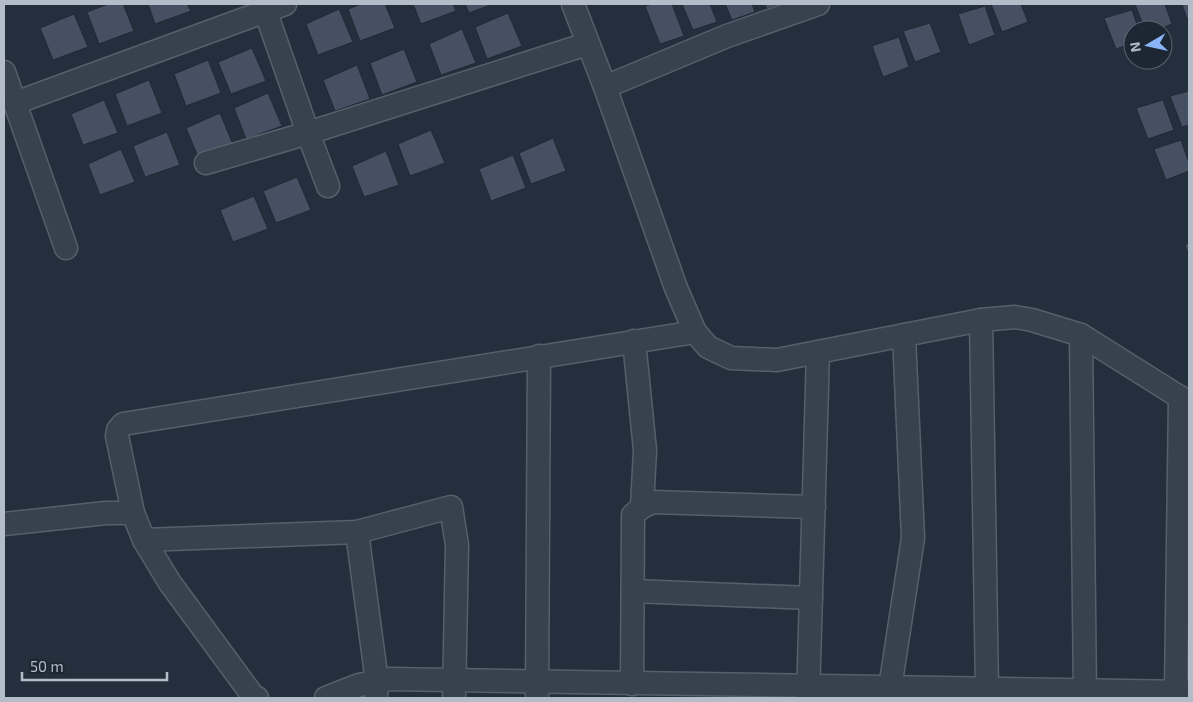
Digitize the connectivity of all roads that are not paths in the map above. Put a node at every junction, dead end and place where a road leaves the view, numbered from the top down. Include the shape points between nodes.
1 (573, 4) edge
2 (812, 5) edge
3 (271, 6) edge
4 (588, 44) junction
5 (4, 72) edge
6 (605, 87) junction
7 (15, 103) junction
8 (308, 133) junction
9 (206, 163) dead end
10 (328, 186) dead end
11 (66, 248) dead end
12 (981, 320) junction
13 (695, 332) junction
14 (904, 335) junction
15 (1081, 335) junction
16 (634, 341) junction
17 (818, 352) junction
18 (539, 356) junction
19 (1185, 400) edge
20 (642, 507) junction
21 (814, 507) junction
22 (134, 513) junction
23 (4, 524) edge
24 (357, 532) junction
25 (144, 540) junction
26 (633, 591) junction
27 (811, 598) junction
28 (632, 684) junction
29 (454, 689) edge
30 (987, 689) junction
31 (377, 690) edge
32 (538, 690) edge
33 (1182, 692) edge
34 (808, 693) edge
35 (890, 693) edge
36 (1085, 694) edge
37 (257, 698) edge
38 (326, 698) edge

1 - 4 street
2 - 6 street
3 - 7 street
3 - 8 street
4 - 6 street
4 - 8 street
5 - 7 street
6 - 13 street via 676,288
7 - 11 street
8 - 9 street
8 - 10 street
12 - 14 street
12 - 15 street via 1015,317
12 - 30 street
13 - 16 street
13 - 17 street via 708,347 731,358 778,360
14 - 17 street
14 - 35 street via 913,538
15 - 19 street
15 - 36 street
16 - 18 street
16 - 20 street via 645,450
17 - 21 street
18 - 22 street via 123,424 117,436
18 - 32 street
19 - 33 street
20 - 21 street via 653,502
20 - 26 street via 633,515
21 - 27 street
22 - 23 street
22 - 25 street
24 - 25 street
24 - 29 street via 451,507 457,544
24 - 31 street
25 - 37 street via 170,583
26 - 27 street
26 - 28 street
27 - 34 street
28 - 32 street
28 - 34 street
29 - 31 street via 390,679
29 - 32 street
30 - 35 street
30 - 36 street
31 - 38 street via 360,685
33 - 36 street
34 - 35 street

